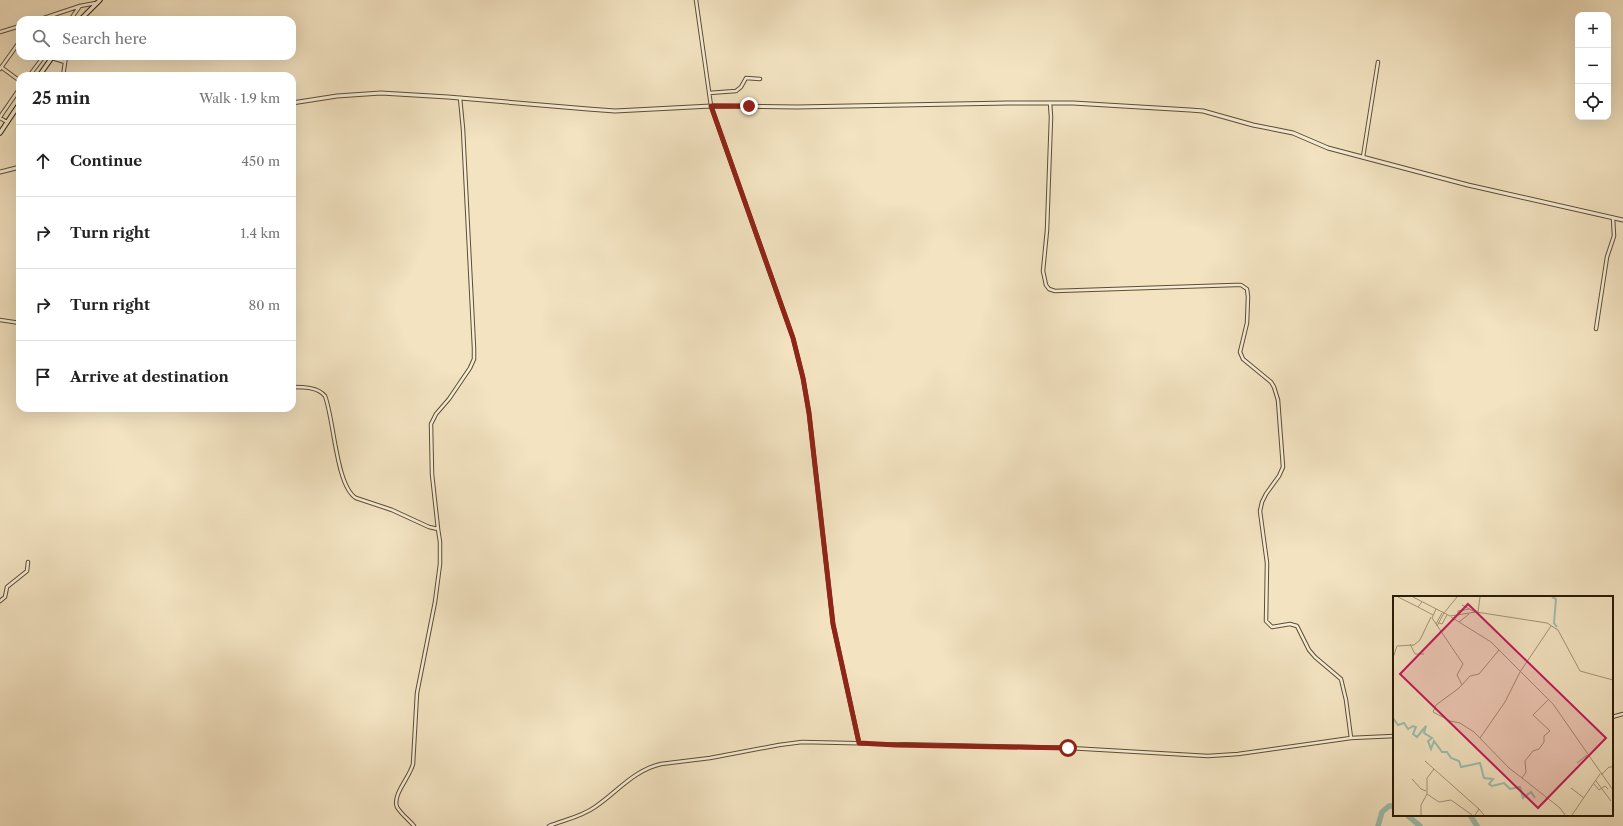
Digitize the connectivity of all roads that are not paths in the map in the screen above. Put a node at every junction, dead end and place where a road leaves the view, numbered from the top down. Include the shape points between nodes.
1 (100, 0) edge
2 (696, 0) edge
3 (96, 3) junction
4 (80, 6) junction
5 (50, 16) edge
6 (73, 16) edge
7 (84, 16) edge
8 (16, 27) edge
9 (0, 32) edge
10 (16, 46) edge
11 (41, 60) edge
12 (51, 60) edge
13 (60, 60) edge
14 (65, 62) joint
15 (1378, 62) dead end
16 (0, 67) edge
17 (32, 72) edge
18 (42, 72) edge
19 (64, 72) edge
20 (16, 78) edge
21 (760, 79) dead end
22 (709, 93) junction
23 (16, 94) edge
24 (460, 98) junction
25 (296, 102) edge
26 (1050, 103) junction
27 (711, 106) junction
28 (16, 109) edge
29 (0, 117) edge
30 (7, 122) junction
31 (0, 133) edge
32 (1363, 157) junction
33 (16, 169) edge
34 (0, 172) edge
35 (1613, 218) junction
36 (1623, 220) edge
37 (0, 320) edge
38 (16, 322) edge
39 (1596, 328) dead end
40 (296, 387) edge
41 (438, 529) junction
42 (28, 562) dead end
43 (0, 601) edge
44 (1623, 714) edge
45 (1613, 717) edge
46 (1393, 736) edge
47 (1351, 738) junction
48 (859, 743) junction
49 (414, 826) edge
50 (549, 826) edge

1 - 3 main road
2 - 22 street
3 - 4 street
3 - 7 main road
4 - 5 street
4 - 6 street
8 - 9 street
10 - 16 street
11 - 17 street
12 - 18 main road
13 - 14 street
14 - 19 street
15 - 32 street
16 - 20 street
21 - 22 street via 746,78 736,90
22 - 27 street
23 - 29 street
24 - 25 street via 368,94
24 - 27 street via 588,110
24 - 41 street via 474,359 431,424 432,474
26 - 27 street
26 - 32 street via 1106,104 1203,112 1293,133 1328,148
26 - 47 street via 1044,272 1047,287 1055,291 1241,285 1247,289 1247,323 1240,355 1267,378 1277,392 1283,463 1279,476 1262,502 1260,511 1268,563 1266,621 1272,627 1290,624 1297,626 1309,650 1340,677
27 - 48 street via 793,338 803,378 833,624
28 - 30 main road
29 - 30 street
30 - 31 main road
32 - 35 street via 1502,193
33 - 34 street
35 - 36 street
35 - 39 street via 1614,236 1607,257
37 - 38 street
40 - 41 street via 315,389 325,396 341,472 351,495
41 - 49 street via 440,564 417,693 413,764 396,798 398,807
42 - 43 street via 27,571 7,587 5,597
44 - 45 street
46 - 47 street
47 - 48 street via 1208,756 1069,748
48 - 50 street via 791,743 654,766 633,776 588,812

